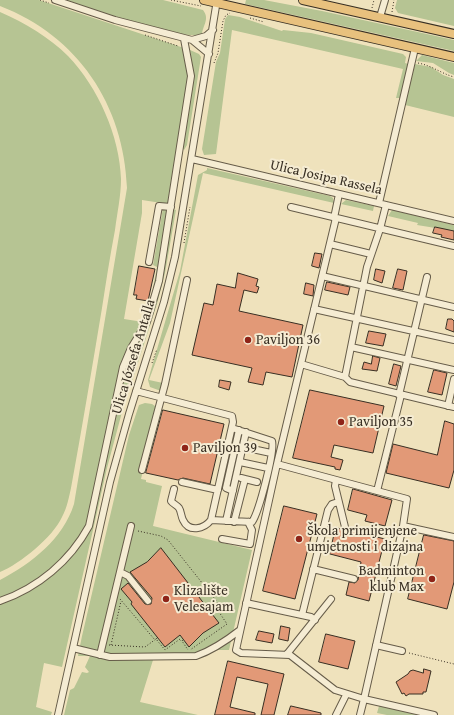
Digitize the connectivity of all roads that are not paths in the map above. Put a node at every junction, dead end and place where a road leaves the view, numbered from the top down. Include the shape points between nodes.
1 (55, 0) edge
2 (303, 0) edge
3 (385, 0) edge
4 (217, 2) edge
5 (202, 3) edge
6 (380, 17) junction
7 (213, 30) junction
8 (454, 34) edge
9 (184, 39) junction
10 (192, 40) junction
11 (415, 48) junction
12 (209, 54) junction
13 (454, 57) edge
14 (192, 158) junction
15 (339, 194) junction
16 (379, 203) junction
17 (386, 205) junction
18 (171, 207) junction
19 (291, 207) dead end
20 (335, 218) junction
21 (454, 221) edge
22 (380, 229) junction
23 (330, 244) junction
24 (454, 246) edge
25 (371, 254) junction
26 (149, 262) dead end
27 (322, 276) junction
28 (427, 277) dead end
29 (187, 280) dead end
30 (363, 284) junction
31 (420, 299) junction
32 (454, 307) edge
33 (314, 309) junction
34 (356, 319) junction
35 (414, 332) junction
36 (454, 340) edge
37 (351, 347) junction
38 (408, 359) junction
39 (301, 364) junction
40 (454, 370) edge
41 (345, 377) junction
42 (454, 379) edge
43 (136, 391) junction
44 (400, 395) junction
45 (161, 397) junction
46 (451, 407) edge
47 (232, 428) junction
48 (239, 430) junction
49 (246, 432) junction
50 (243, 447) junction
51 (227, 452) junction
52 (234, 453) junction
53 (271, 454) junction
54 (241, 455) junction
55 (240, 462) junction
56 (277, 464) junction
57 (268, 468) junction
58 (142, 470) dead end
59 (228, 475) junction
60 (236, 477) junction
61 (245, 479) junction
62 (336, 480) junction
63 (182, 482) dead end
64 (257, 482) dead end
65 (174, 489) dead end
66 (218, 490) junction
67 (233, 491) junction
68 (377, 491) junction
69 (338, 502) junction
70 (211, 520) junction
71 (226, 521) junction
72 (234, 522) junction
73 (248, 522) junction
74 (131, 526) dead end
75 (403, 526) junction
76 (345, 527) dead end
77 (454, 537) edge
78 (222, 539) dead end
79 (313, 569) junction
80 (120, 572) junction
81 (354, 579) dead end
82 (331, 599) dead end
83 (0, 601) edge
84 (148, 601) dead end
85 (246, 603) junction
86 (302, 615) junction
87 (315, 620) junction
88 (240, 630) junction
89 (376, 645) junction
90 (73, 648) junction
91 (402, 651) road end
92 (287, 654) junction
93 (100, 655) junction
94 (346, 695) junction
95 (364, 699) junction
96 (58, 715) edge
97 (336, 715) edge
98 (360, 715) edge
99 (434, 715) edge

1 - 9 street via 114,20
2 - 6 main road
3 - 6 street
4 - 5 main road
4 - 7 street, Ulica Józsefa Antalla
4 - 11 main road
6 - 8 main road
7 - 10 street via 206,36
7 - 12 street, Ulica Józsefa Antalla
9 - 10 street
9 - 18 street via 191,76
10 - 12 street
11 - 13 main road
11 - 16 street
12 - 14 street, Ulica Józsefa Antalla
14 - 15 street, Ulica Josipa Rassela
14 - 43 street, Ulica Józsefa Antalla via 181,230 164,302
15 - 16 street, Ulica Josipa Rassela
15 - 20 street
16 - 17 street, Ulica Josipa Rassela
17 - 21 street, Ulica Josipa Rassela
17 - 22 street
18 - 26 street via 159,206
18 - 83 street via 159,281 147,322 123,367 89,526 70,555 54,570 19,593
19 - 20 street
20 - 22 street
20 - 23 street
22 - 24 street
22 - 25 street
23 - 25 street
23 - 27 street
25 - 30 street
27 - 30 street
27 - 33 street
28 - 31 street
29 - 45 street
30 - 31 street
30 - 34 street
31 - 32 street
31 - 35 street
33 - 34 street
33 - 39 street
34 - 35 street
34 - 37 street
35 - 36 street
35 - 38 street
37 - 38 street
37 - 41 street
38 - 40 street
38 - 44 street
39 - 41 street
39 - 56 street
41 - 44 street via 350,382
42 - 46 street
43 - 45 street
43 - 90 street, Ulica Józsefa Antalla via 110,482
44 - 46 street
44 - 68 street
45 - 47 street via 232,416
45 - 58 street
47 - 48 street
47 - 51 street
48 - 49 street
48 - 52 street
49 - 50 street
49 - 53 street via 272,441
50 - 53 street
50 - 54 street
51 - 52 street
51 - 66 street
52 - 54 street
52 - 59 street
53 - 57 street
54 - 55 street
55 - 57 street
55 - 60 street
56 - 62 street
56 - 85 street
57 - 73 street via 255,518
59 - 60 street
59 - 67 street via 226,489
60 - 61 street
60 - 67 street
61 - 64 street
61 - 72 street
62 - 68 street
62 - 69 street
63 - 66 street
65 - 70 street via 171,502 180,508 187,526 200,529
66 - 70 street
67 - 71 street
68 - 75 street via 407,499
69 - 76 street
69 - 79 street via 332,504 328,510
70 - 71 street
71 - 72 street
72 - 73 street
73 - 78 street via 252,530 250,544
74 - 80 street
75 - 77 street
75 - 89 street
79 - 81 street
79 - 86 street
80 - 84 street via 128,576
80 - 93 street
82 - 87 street
85 - 86 street
85 - 88 street
86 - 87 street
87 - 92 street
88 - 92 street via 237,651
88 - 93 street via 221,644 196,656 118,658
89 - 91 street
89 - 95 street
90 - 93 street
90 - 96 street, Ulica Józsefa Antalla
92 - 94 street via 335,690
94 - 95 street
94 - 97 street
95 - 98 street
95 - 99 street

